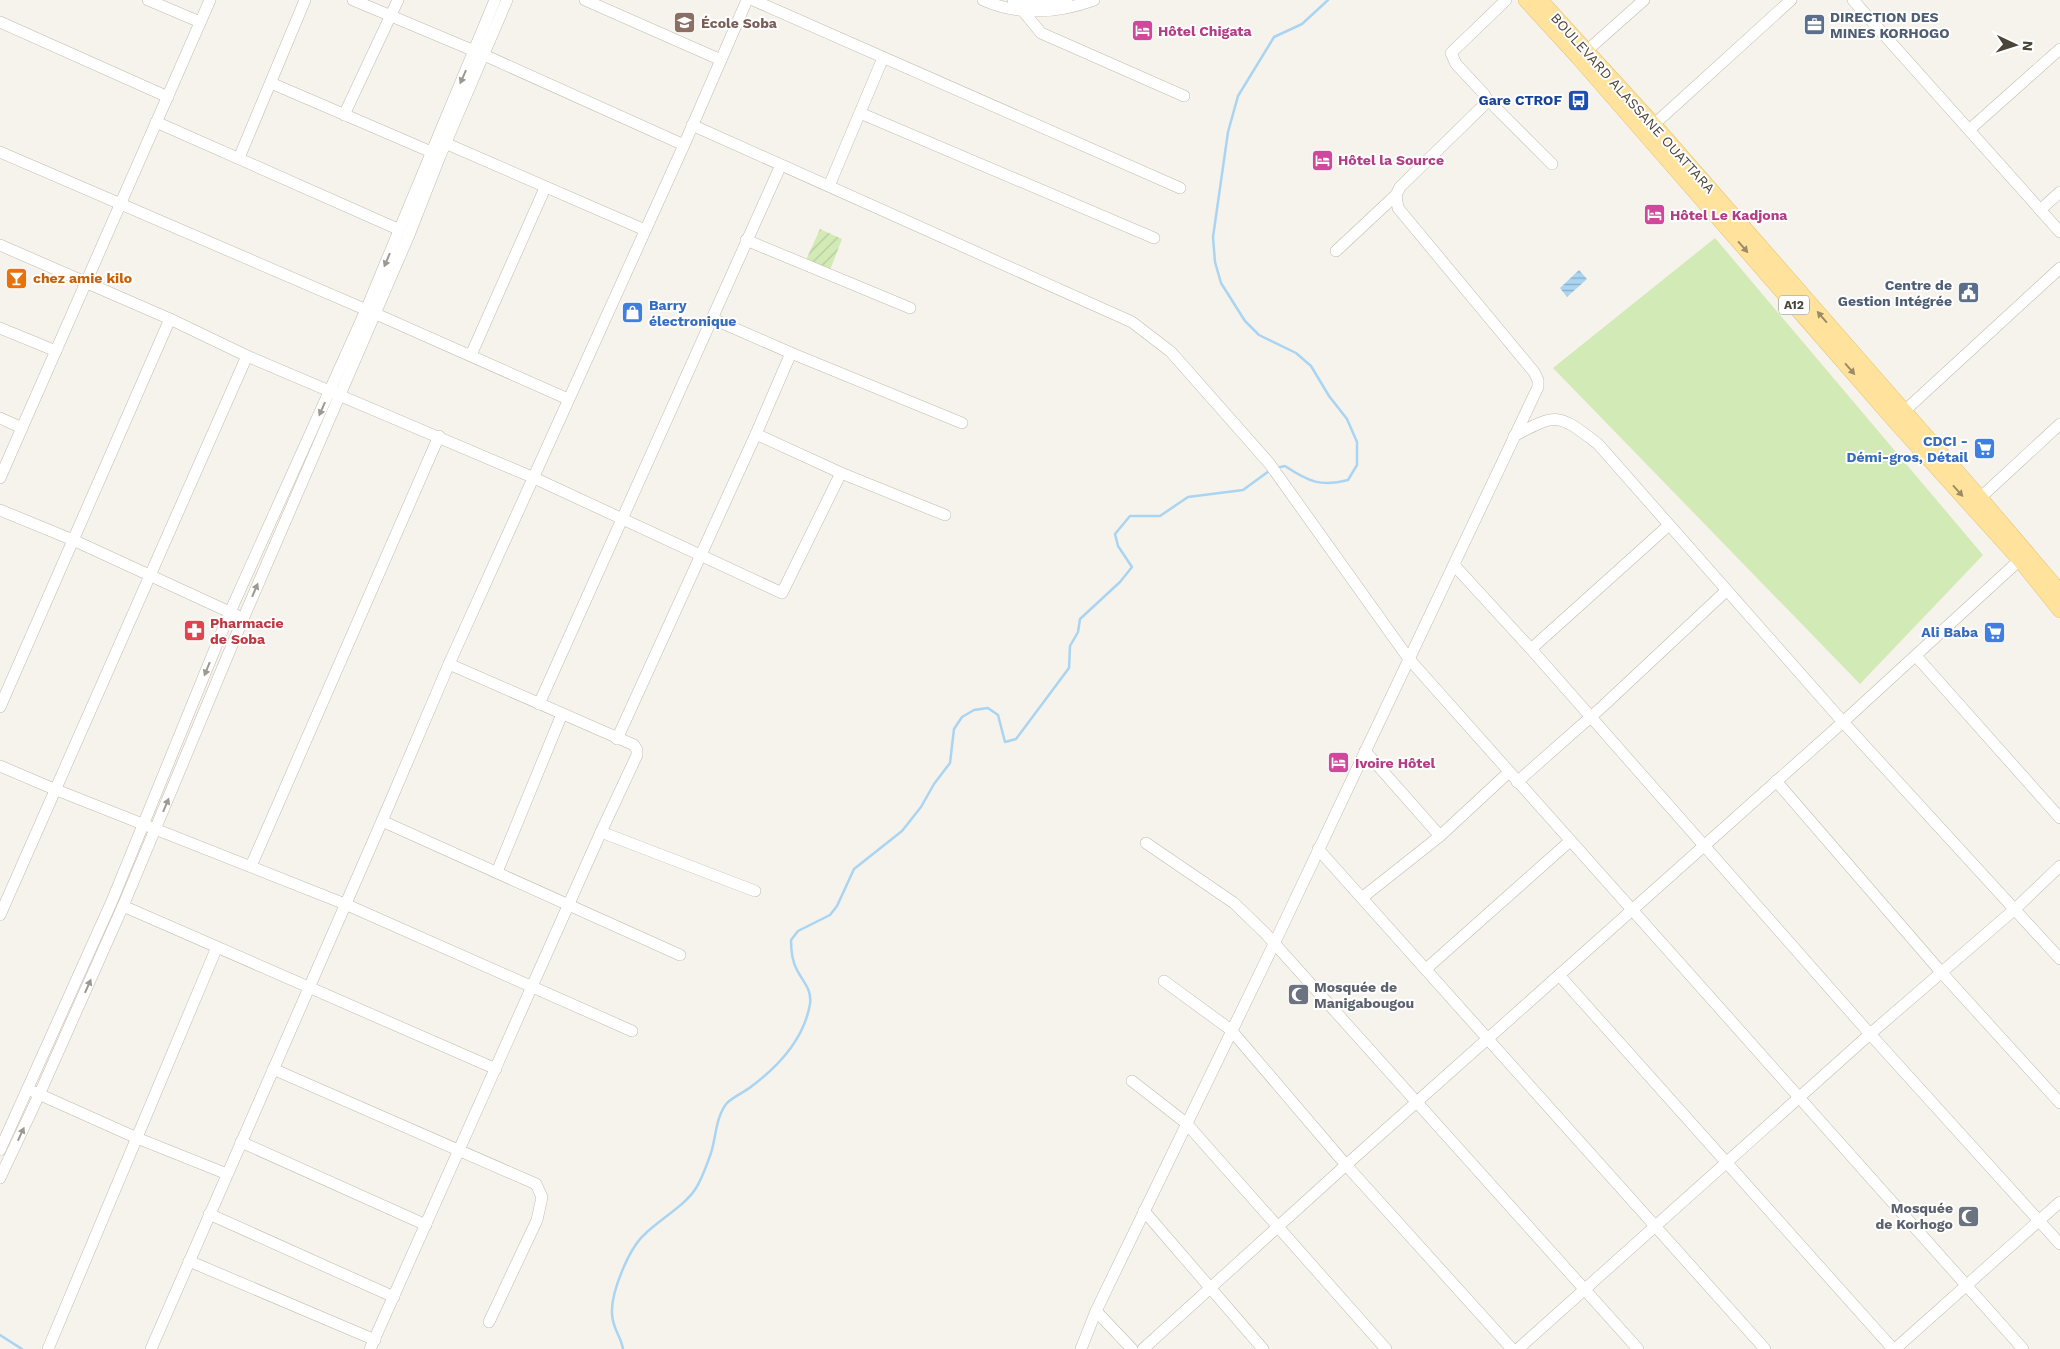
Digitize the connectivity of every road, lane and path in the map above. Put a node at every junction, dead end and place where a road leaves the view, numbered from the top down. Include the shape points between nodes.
1 (148, 0) edge
2 (210, 0) edge
3 (305, 0) edge
4 (354, 0) edge
5 (398, 0) edge
6 (495, 0) edge
7 (507, 0) edge
8 (585, 0) edge
9 (747, 0) edge
10 (753, 0) edge
11 (983, 0) edge
12 (1013, 0) edge
13 (1069, 0) edge
14 (1094, 0) edge
15 (1506, 0) edge
16 (1526, 0) edge
17 (1540, 0) edge
18 (1644, 0) edge
19 (1791, 0) edge
20 (1853, 0) edge
21 (1023, 11) junction
22 (392, 16) junction
23 (0, 22) edge
24 (200, 22) junction
25 (2060, 49) edge
26 (479, 53) junction
27 (1583, 54) junction
28 (883, 58) junction
29 (721, 60) junction
30 (271, 84) junction
31 (1184, 96) dead end
32 (168, 97) junction
33 (1486, 98) junction
34 (860, 113) junction
35 (344, 115) junction
36 (156, 122) junction
37 (692, 125) junction
38 (1649, 130) junction
39 (1969, 130) junction
40 (440, 141) junction
41 (684, 145) junction
42 (0, 152) edge
43 (435, 154) junction
44 (239, 158) junction
45 (1552, 164) dead end
46 (781, 165) junction
47 (829, 186) junction
48 (545, 188) junction
49 (1180, 188) dead end
50 (2060, 192) edge
51 (1396, 195) junction
52 (121, 203) junction
53 (2040, 210) junction
54 (400, 230) junction
55 (645, 230) junction
56 (2060, 232) edge
57 (1154, 238) dead end
58 (746, 240) junction
59 (0, 245) edge
60 (1336, 251) dead end
61 (2060, 268) edge
62 (86, 282) junction
63 (910, 308) dead end
64 (371, 312) junction
65 (170, 319) junction
66 (713, 319) junction
67 (0, 328) edge
68 (56, 351) junction
69 (791, 353) junction
70 (471, 355) junction
71 (247, 356) junction
72 (334, 393) junction
73 (568, 399) junction
74 (1899, 416) junction
75 (0, 418) edge
76 (962, 423) dead end
77 (2060, 424) edge
78 (22, 428) junction
79 (756, 434) junction
80 (439, 436) junction
81 (1514, 436) junction
82 (841, 473) junction
83 (532, 477) junction
84 (0, 478) edge
85 (1980, 498) junction
86 (0, 510) edge
87 (945, 515) dead end
88 (623, 519) junction
89 (1669, 525) junction
90 (73, 540) junction
91 (701, 554) junction
92 (2023, 556) junction
93 (1454, 565) junction
94 (151, 575) junction
95 (1726, 591) junction
96 (2060, 592) edge
97 (2060, 610) edge
98 (230, 612) junction
99 (243, 619) junction
100 (1531, 649) junction
101 (1916, 656) junction
102 (1409, 659) junction
103 (449, 664) junction
104 (539, 704) junction
105 (0, 707) edge
106 (562, 714) junction
107 (1590, 716) junction
108 (1843, 722) junction
109 (617, 739) junction
110 (1365, 751) junction
111 (0, 766) edge
112 (1513, 777) junction
113 (1776, 781) junction
114 (54, 790) junction
115 (2060, 818) edge
116 (382, 821) junction
117 (144, 824) junction
118 (156, 828) junction
119 (601, 832) junction
120 (1440, 836) junction
121 (1570, 841) junction
122 (1146, 843) dead end
123 (1704, 846) junction
124 (1318, 849) junction
125 (251, 866) junction
126 (2060, 866) edge
127 (497, 872) junction
128 (755, 892) dead end
129 (1363, 897) junction
130 (344, 904) junction
131 (569, 905) junction
132 (123, 906) junction
133 (2015, 909) junction
134 (1632, 911) junction
135 (0, 915) edge
136 (1274, 944) junction
137 (217, 947) junction
138 (680, 955) dead end
139 (2060, 960) edge
140 (1426, 970) junction
141 (1941, 972) junction
142 (1560, 976) junction
143 (1164, 981) dead end
144 (532, 987) junction
145 (308, 988) junction
146 (1231, 1030) junction
147 (632, 1031) dead end
148 (1870, 1034) junction
149 (1488, 1039) junction
150 (273, 1068) junction
151 (496, 1068) junction
152 (1132, 1081) dead end
153 (27, 1090) junction
154 (40, 1095) junction
155 (1799, 1097) junction
156 (1417, 1103) junction
157 (2060, 1103) edge
158 (1186, 1123) junction
159 (137, 1138) junction
160 (241, 1142) junction
161 (0, 1150) edge
162 (460, 1150) junction
163 (1728, 1163) junction
164 (1346, 1165) junction
165 (227, 1174) junction
166 (0, 1178) edge
167 (2060, 1202) edge
168 (1144, 1211) junction
169 (209, 1214) junction
170 (2039, 1220) junction
171 (426, 1225) junction
172 (1656, 1226) junction
173 (1278, 1228) junction
174 (2060, 1244) edge
175 (188, 1261) junction
176 (1967, 1285) junction
177 (1210, 1289) junction
178 (1585, 1290) junction
179 (394, 1297) junction
180 (1096, 1311) junction
181 (489, 1322) dead end
182 (373, 1344) edge
183 (153, 1348) edge
184 (48, 1349) edge
185 (1081, 1349) edge
186 (1132, 1349) edge
187 (1143, 1349) edge
188 (1263, 1349) edge
189 (1386, 1349) edge
190 (1512, 1349) edge
191 (1518, 1349) edge
192 (1638, 1349) edge
193 (1765, 1349) edge
194 (1894, 1349) edge
195 (2024, 1349) edge

1 - 24 street
2 - 24 street
3 - 30 street
4 - 22 street
5 - 22 street
6 - 26 street
7 - 26 street
8 - 29 street
9 - 29 street
10 - 28 street
11 - 21 street
12 - 13 street via 1056,3
14 - 21 street via 1057,10
15 - 33 street via 1451,53 1456,64
16 - 27 main road, BOULEVARD ALASSANE OUATTARA / A12
17 - 27 main road, BOULEVARD ALASSANE OUATTARA / A12
18 - 27 street
19 - 38 street
20 - 39 street
21 - 31 street via 1042,33
22 - 26 street
22 - 35 street
23 - 32 street
24 - 32 street
25 - 39 street
26 - 40 street
26 - 41 street
27 - 38 main road, BOULEVARD ALASSANE OUATTARA / A12
28 - 34 street
28 - 49 street
29 - 37 street
30 - 35 street
30 - 44 street
32 - 36 street
33 - 45 street
33 - 51 street via 1485,104 1400,187
34 - 47 street
34 - 57 street
35 - 43 street
36 - 44 street
36 - 52 street
37 - 41 street
37 - 46 street
38 - 74 main road, BOULEVARD ALASSANE OUATTARA / A12
39 - 53 street
40 - 43 street
40 - 48 street
41 - 55 street
42 - 52 street
43 - 54 street
43 - 64 street via 409,235
44 - 54 street
46 - 47 street
46 - 58 street
47 - 102 street via 1132,322 1170,352 1269,463
48 - 55 street
48 - 70 street
50 - 53 street
51 - 60 street
51 - 81 street via 1398,208 1538,380 1534,396
52 - 62 street
52 - 64 street
53 - 56 street
54 -> 64 street
55 - 73 street
58 - 63 street
58 - 66 street
59 - 62 street
61 - 74 street
62 - 65 street
62 - 68 street
64 - 70 street
64 - 72 street
65 - 71 street
65 - 90 street
66 - 69 street
66 - 88 street
67 - 68 street
68 - 78 street
69 - 76 street
69 - 79 street
70 - 73 street
71 - 72 street
71 - 94 street
72 - 80 street
72 -> 98 street
99 -> 72 street
73 - 83 street
74 - 85 main road, BOULEVARD ALASSANE OUATTARA / A12
74 -> 92 main road, BOULEVARD ALASSANE OUATTARA / A12
75 - 78 street
77 - 85 street
78 - 84 street
79 - 82 street
79 - 91 street
80 - 83 street
80 - 125 street
81 - 89 street via 1543,420 1560,419 1573,425 1598,444
81 - 93 street
82 - 87 street
82 - 91 street via 782,593
83 - 88 street
83 - 103 street
85 - 92 main road, BOULEVARD ALASSANE OUATTARA / A12
86 - 90 street
88 - 91 street
88 - 104 street
89 - 95 street
89 - 100 street
90 - 94 street
90 - 105 street
91 - 109 street
92 - 96 main road, BOULEVARD ALASSANE OUATTARA / A12
92 - 97 main road, BOULEVARD ALASSANE OUATTARA / A12
92 - 101 street
93 - 100 street
93 - 102 street
94 - 98 street
94 - 114 street
95 - 107 street
95 - 108 street
98 - 99 street
98 -> 117 street
118 -> 99 street
100 - 107 street
101 - 108 street
101 - 115 street
102 - 110 street
102 - 112 street
103 - 104 street
103 - 116 street
104 - 106 street
106 - 109 street
106 - 127 street
107 - 112 street
107 - 123 street
108 - 113 street
108 - 133 street
109 - 119 street via 634,745 637,755
110 - 120 street
110 - 124 street
111 - 114 street
112 - 120 street
112 - 121 street
113 - 123 street
113 - 141 street
114 - 117 street
114 - 135 street
116 - 127 street
116 - 130 street
117 - 118 street
117 - 153 street
118 - 125 street
118 - 132 street
119 - 128 street
119 - 131 street
120 - 129 street
121 - 134 street
121 - 140 street
122 - 136 street via 1234,903
123 - 134 street
123 - 148 street
124 - 129 street
124 - 136 street
125 - 130 street
126 - 133 street
127 - 131 street
129 - 140 street
130 - 144 street
130 - 145 street
131 - 138 street
131 - 144 street
132 - 137 street
154 -> 132 street
133 - 139 street
133 - 141 street
134 - 142 street
134 - 155 street
136 - 146 street
136 - 156 street
137 - 145 street
137 - 159 street
140 - 149 street
141 - 148 street
141 - 157 street
142 - 149 street
142 - 163 street
143 - 146 street
144 - 147 street
144 - 151 street
145 - 150 street
145 - 151 street
146 - 158 street
146 - 164 street
148 - 155 street
148 - 170 street
149 - 156 street
149 - 172 street
150 - 160 street
150 - 162 street
151 - 162 street
152 - 158 street
153 - 154 street
153 - 161 street
154 - 159 street
166 -> 154 street
155 - 163 street
155 - 176 street
156 - 164 street
156 - 178 street
158 - 168 street
158 - 173 street
159 - 165 street
159 - 184 street
160 - 165 street
160 - 171 street
162 - 171 street
162 - 181 street via 536,1184 542,1197 537,1220
163 - 172 street
163 - 194 street
164 - 173 street
164 - 190 street
165 - 169 street
167 - 170 street
168 - 177 street
168 - 180 street
169 - 175 street
169 - 179 street
170 - 174 street
170 - 176 street
171 - 179 street
172 - 178 street
172 - 193 street
173 - 177 street
173 - 189 street
175 - 182 street
175 - 183 street
176 - 194 street
176 - 195 street
177 - 187 street
177 - 188 street
178 - 191 street
178 - 192 street
179 - 182 street
180 - 185 street
180 - 186 street

